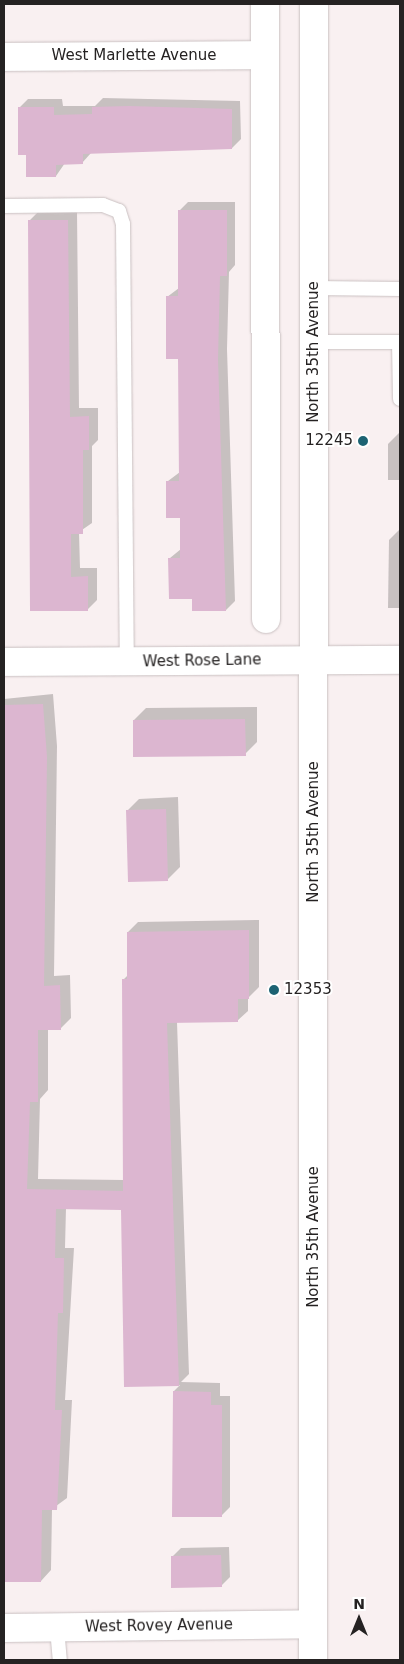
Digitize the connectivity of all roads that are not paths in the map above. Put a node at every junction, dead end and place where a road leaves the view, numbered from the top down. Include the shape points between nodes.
1 (265, 4) edge
2 (314, 4) edge
3 (265, 55) junction
4 (4, 57) edge
5 (4, 206) edge
6 (314, 288) junction
7 (400, 289) edge
8 (314, 342) junction
9 (399, 342) edge
10 (400, 399) edge
11 (266, 619) dead end
12 (314, 660) junction
13 (400, 660) edge
14 (4, 662) edge
15 (127, 662) junction
16 (313, 1624) junction
17 (4, 1628) edge
18 (57, 1628) junction
19 (60, 1660) edge
20 (313, 1660) edge

1 - 3 main road
2 - 6 main road, North 35th Avenue
3 - 4 main road, West Marlette Avenue
3 - 11 main road
5 - 15 lane via 103,205 119,211 123,224
6 - 7 lane
6 - 8 main road, North 35th Avenue
8 - 9 lane
8 - 12 main road, North 35th Avenue
9 - 10 lane
12 - 13 main road, West Rose Lane
12 - 15 main road, West Rose Lane
12 - 16 main road, North 35th Avenue
14 - 15 main road, West Rose Lane
16 - 18 main road, West Rovey Avenue
16 - 20 main road, North 35th Avenue
17 - 18 main road, West Rovey Avenue
18 - 19 lane

